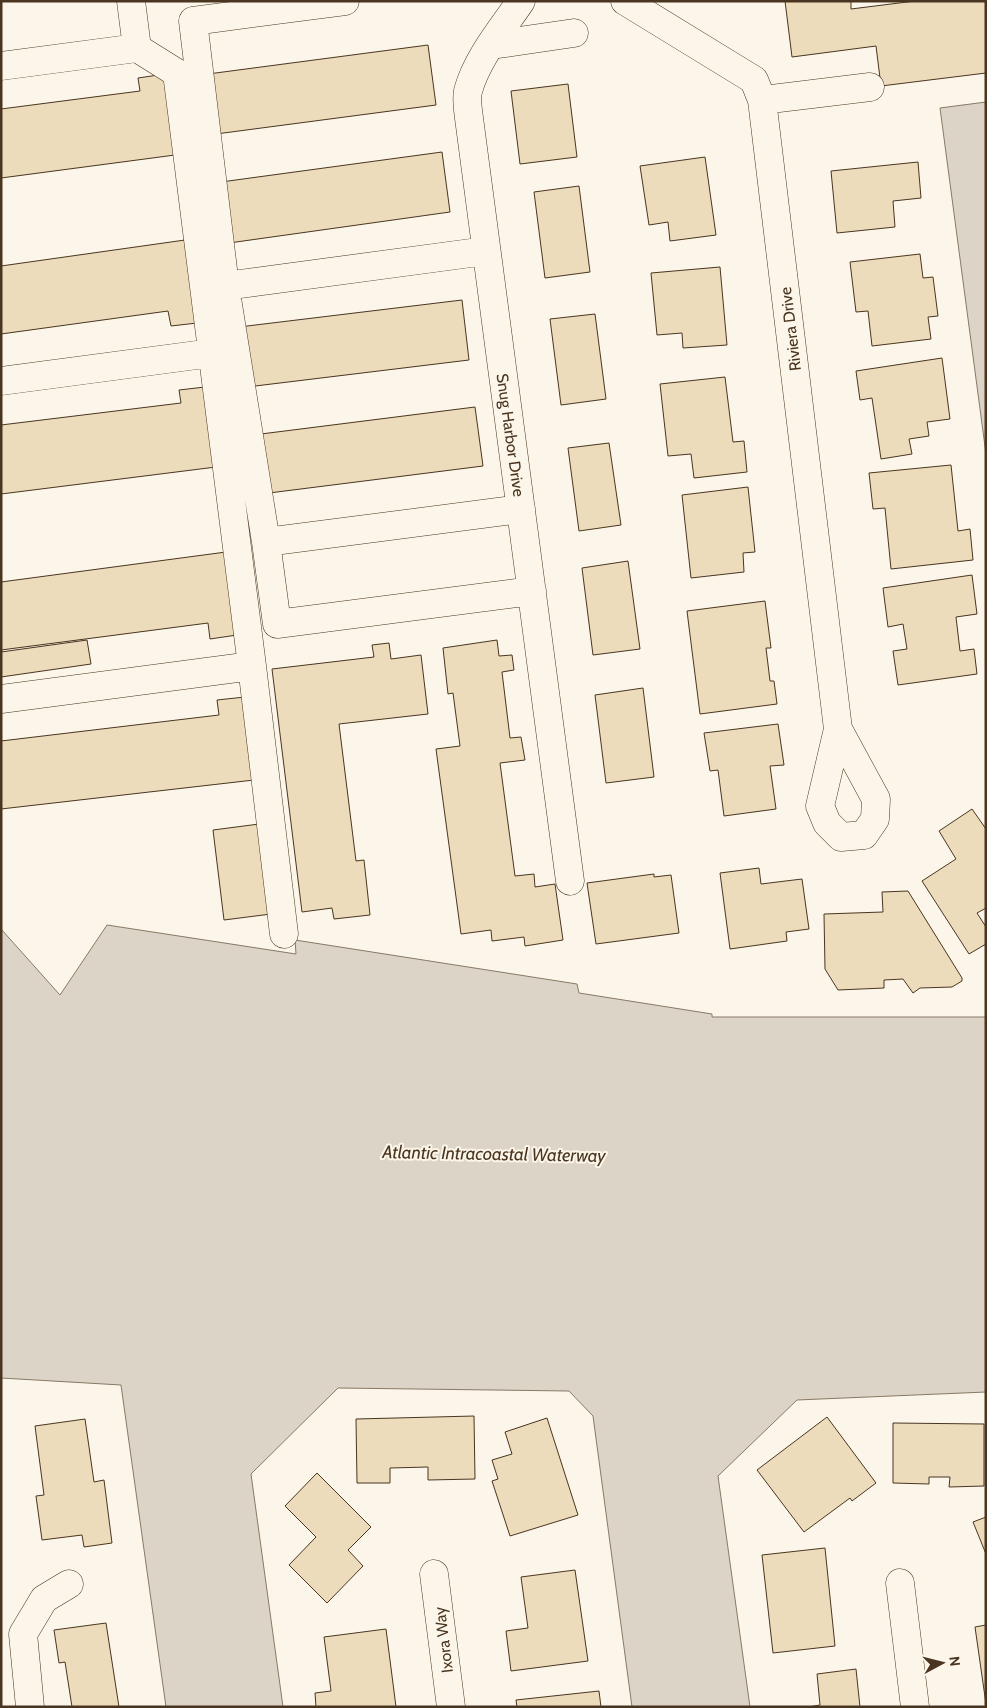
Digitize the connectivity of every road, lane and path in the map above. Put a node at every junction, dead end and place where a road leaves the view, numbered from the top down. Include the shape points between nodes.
1 (131, 1) edge
2 (346, 1) edge
3 (521, 1) edge
4 (624, 1) edge
5 (192, 11) edge
6 (574, 33) dead end
7 (491, 45) junction
8 (137, 48) junction
9 (1, 66) edge
10 (870, 87) dead end
11 (762, 100) junction
12 (486, 251) junction
13 (225, 286) junction
14 (212, 354) junction
15 (1, 380) edge
16 (521, 509) junction
17 (266, 542) junction
18 (532, 591) junction
19 (252, 666) junction
20 (1, 699) edge
21 (838, 729) dead end
22 (570, 881) dead end
23 (284, 934) dead end
24 (434, 1574) dead end
25 (900, 1583) dead end
26 (69, 1584) dead end
27 (30, 1707) edge
28 (451, 1707) edge
29 (915, 1707) edge

1 - 8 street
2 - 5 street
3 - 7 street, Snug Harbor Drive
4 - 11 street, Riviera Drive via 754,80
5 - 13 street
6 - 7 street
7 - 12 street, Snug Harbor Drive via 468,93 468,118
8 - 9 street
8 - 14 street via 176,73
10 - 11 street
11 - 21 street, Riviera Drive
12 - 13 street
12 - 16 street, Snug Harbor Drive
13 - 17 street
14 - 15 street
14 - 19 street
16 - 17 street
16 - 18 street, Snug Harbor Drive
17 - 18 street via 277,624
18 - 22 street, Snug Harbor Drive
19 - 20 street
19 - 23 street
24 - 28 street, Ixora Way
25 - 29 street
26 - 27 street via 44,1599 23,1634

